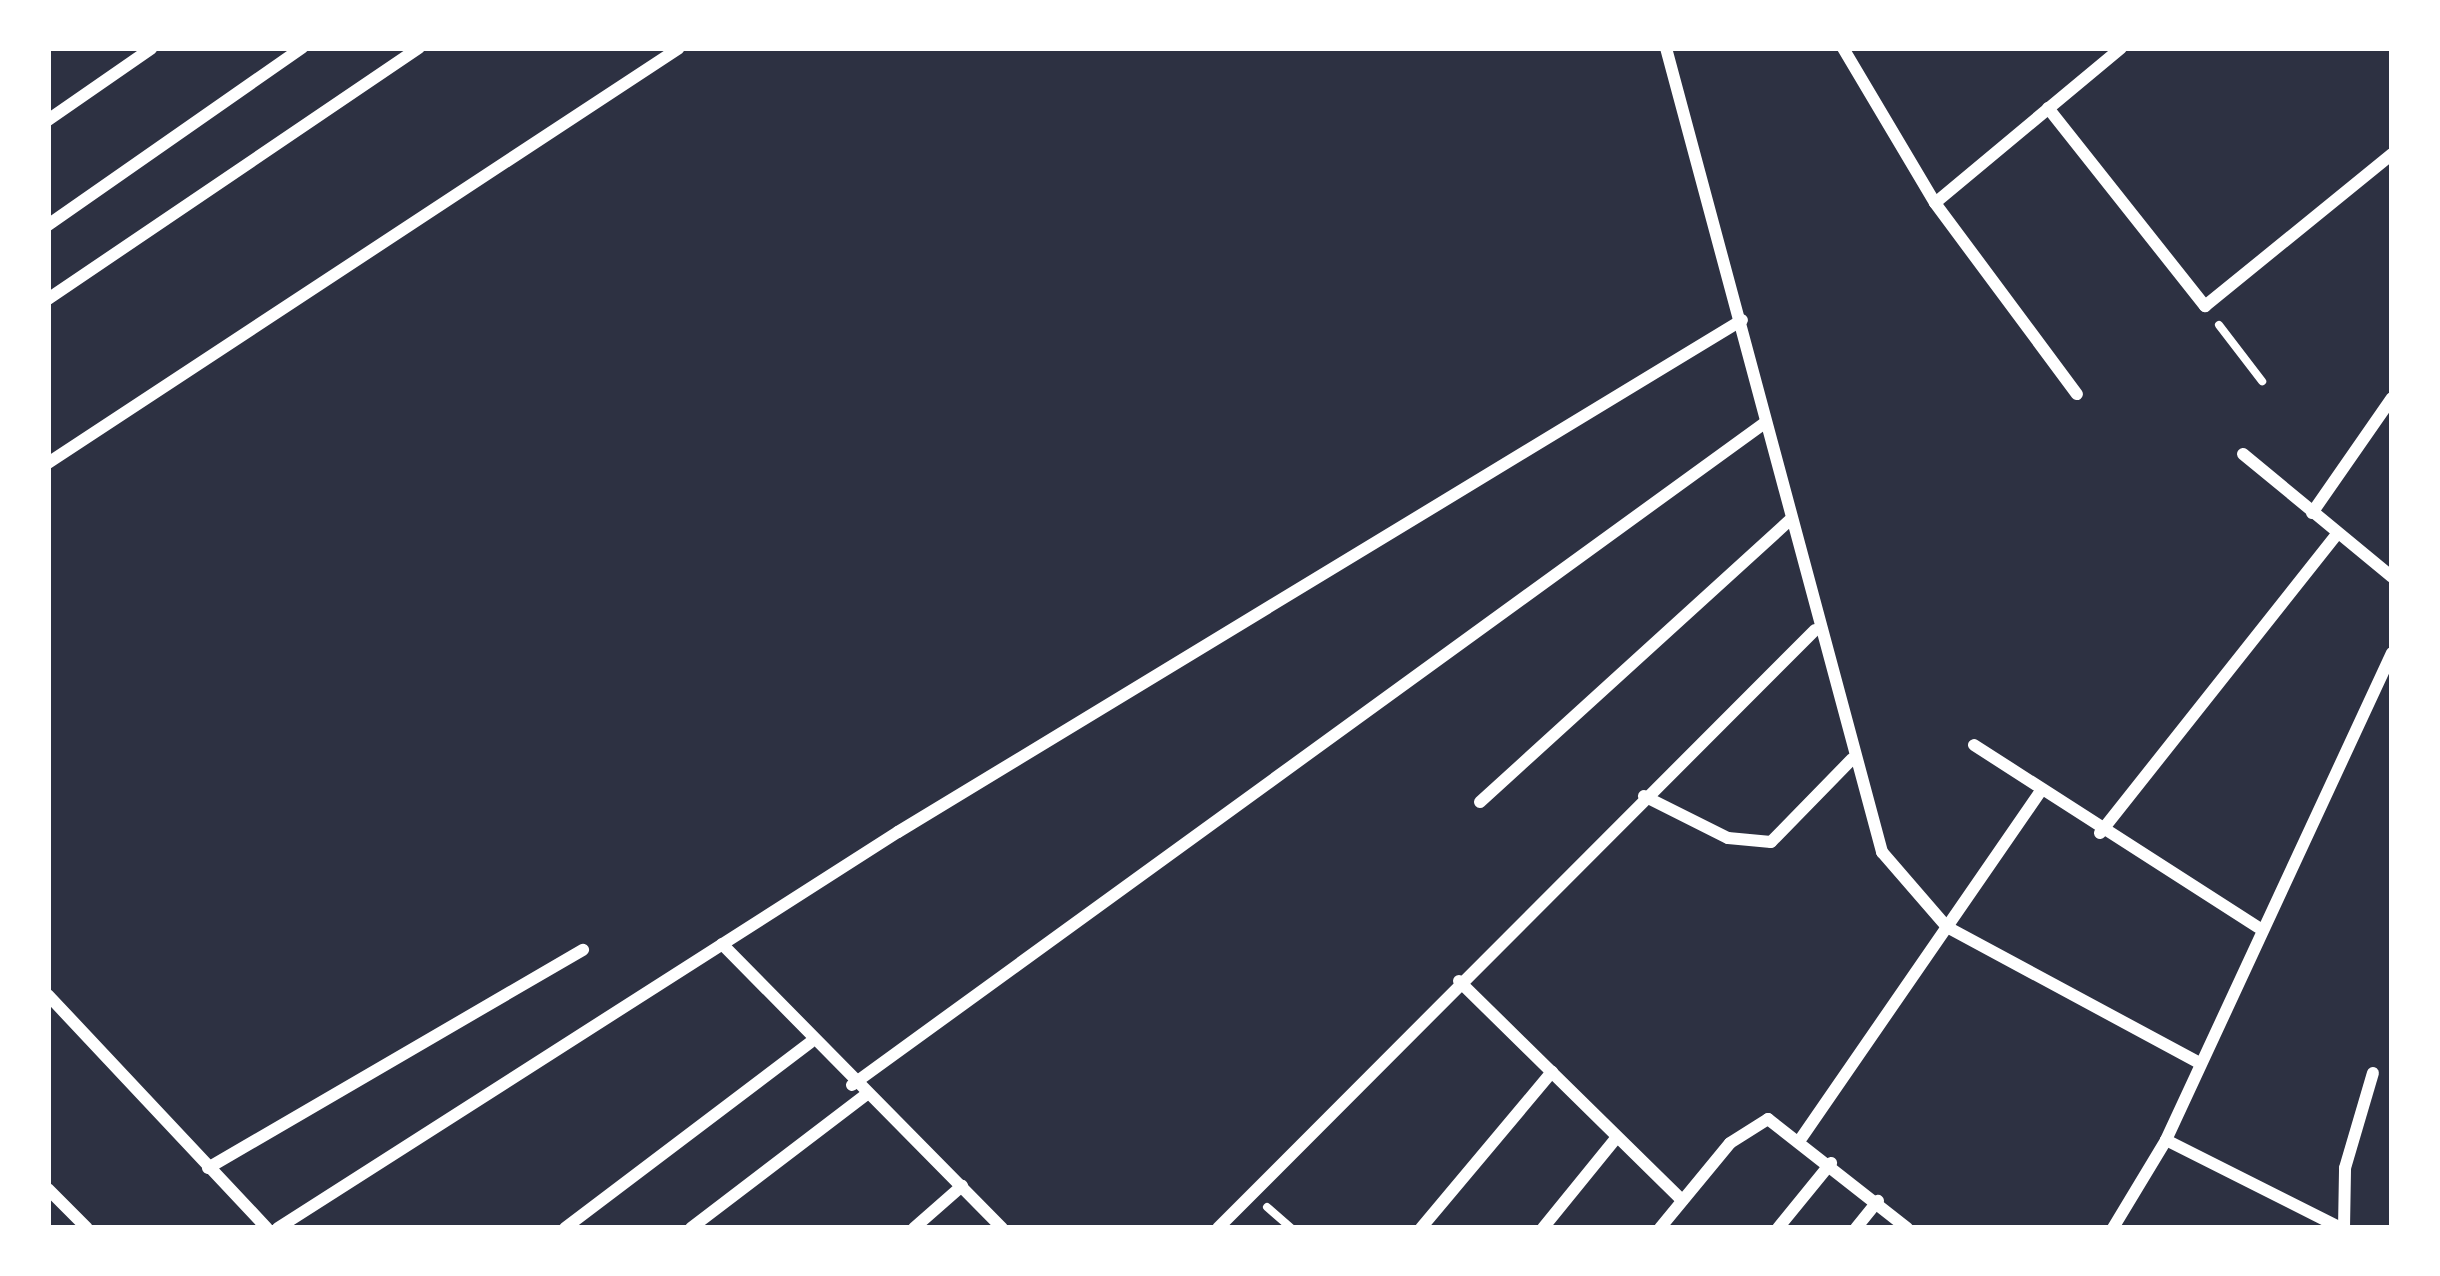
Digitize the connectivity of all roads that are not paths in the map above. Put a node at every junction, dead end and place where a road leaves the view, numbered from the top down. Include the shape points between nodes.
1 (152, 48) edge
2 (302, 48) edge
3 (419, 48) edge
4 (679, 48) edge
5 (1666, 48) edge
6 (1843, 48) edge
7 (2121, 48) edge
8 (2048, 108) junction
9 (48, 121) edge
10 (2388, 163) edge
11 (1934, 203) junction
12 (48, 225) edge
13 (48, 299) edge
14 (1742, 320) junction
15 (2077, 394) dead end
16 (2390, 403) edge
17 (1766, 422) junction
18 (2243, 454) dead end
19 (48, 463) edge
20 (2312, 513) junction
21 (1789, 520) junction
22 (2336, 535) junction
23 (2390, 571) edge
24 (1815, 630) junction
25 (2392, 653) edge
26 (1974, 745) dead end
27 (1852, 759) junction
28 (2041, 792) junction
29 (1644, 796) junction
30 (1480, 802) dead end
31 (2100, 833) junction
32 (1947, 927) junction
33 (2258, 927) junction
34 (722, 944) junction
35 (583, 950) dead end
36 (1459, 981) junction
37 (48, 995) edge
38 (810, 1042) junction
39 (2198, 1062) junction
40 (1552, 1072) junction
41 (2373, 1073) dead end
42 (852, 1085) junction
43 (864, 1096) junction
44 (1617, 1136) junction
45 (1802, 1137) junction
46 (2166, 1140) junction
47 (1831, 1163) junction
48 (208, 1168) junction
49 (962, 1186) junction
50 (48, 1189) edge
51 (1682, 1200) junction
52 (1878, 1202) junction
53 (88, 1228) edge
54 (267, 1228) edge
55 (278, 1228) edge
56 (565, 1228) edge
57 (691, 1228) edge
58 (914, 1228) edge
59 (1002, 1228) edge
60 (1218, 1228) edge
61 (1421, 1228) edge
62 (1543, 1228) edge
63 (1660, 1228) edge
64 (1778, 1228) edge
65 (1856, 1228) edge
66 (1907, 1228) edge
67 (2113, 1228) edge
68 (2343, 1228) edge

1 - 9 street
2 - 12 street
3 - 13 street
4 - 19 street
5 - 14 street
6 - 11 street
7 - 8 street
8 - 10 street via 2205,307
8 - 11 street
11 - 15 street
14 - 17 street
14 - 34 street
16 - 20 street
17 - 21 street
17 - 42 street
18 - 20 street
20 - 22 street
21 - 24 street
21 - 30 street
22 - 23 street
22 - 31 street
24 - 27 street
24 - 29 street
25 - 33 street
26 - 28 street
27 - 29 street via 1772,842 1728,838
27 - 32 street via 1882,851
28 - 31 street
28 - 32 street
29 - 36 street
31 - 33 street
32 - 39 street
32 - 45 street
33 - 39 street
34 - 38 street
34 - 55 street
35 - 48 street
36 - 40 street
36 - 60 street
37 - 48 street
38 - 42 street
38 - 56 street
39 - 46 street
40 - 44 street
40 - 61 street
41 - 68 street via 2345,1168
42 - 43 street
43 - 49 street
43 - 57 street
44 - 51 street
44 - 62 street
45 - 47 street
45 - 51 street via 1756,1123
46 - 67 street
46 - 68 street
47 - 52 street
47 - 64 street
48 - 54 street
49 - 58 street
49 - 59 street
50 - 53 street
51 - 63 street
52 - 65 street
52 - 66 street

